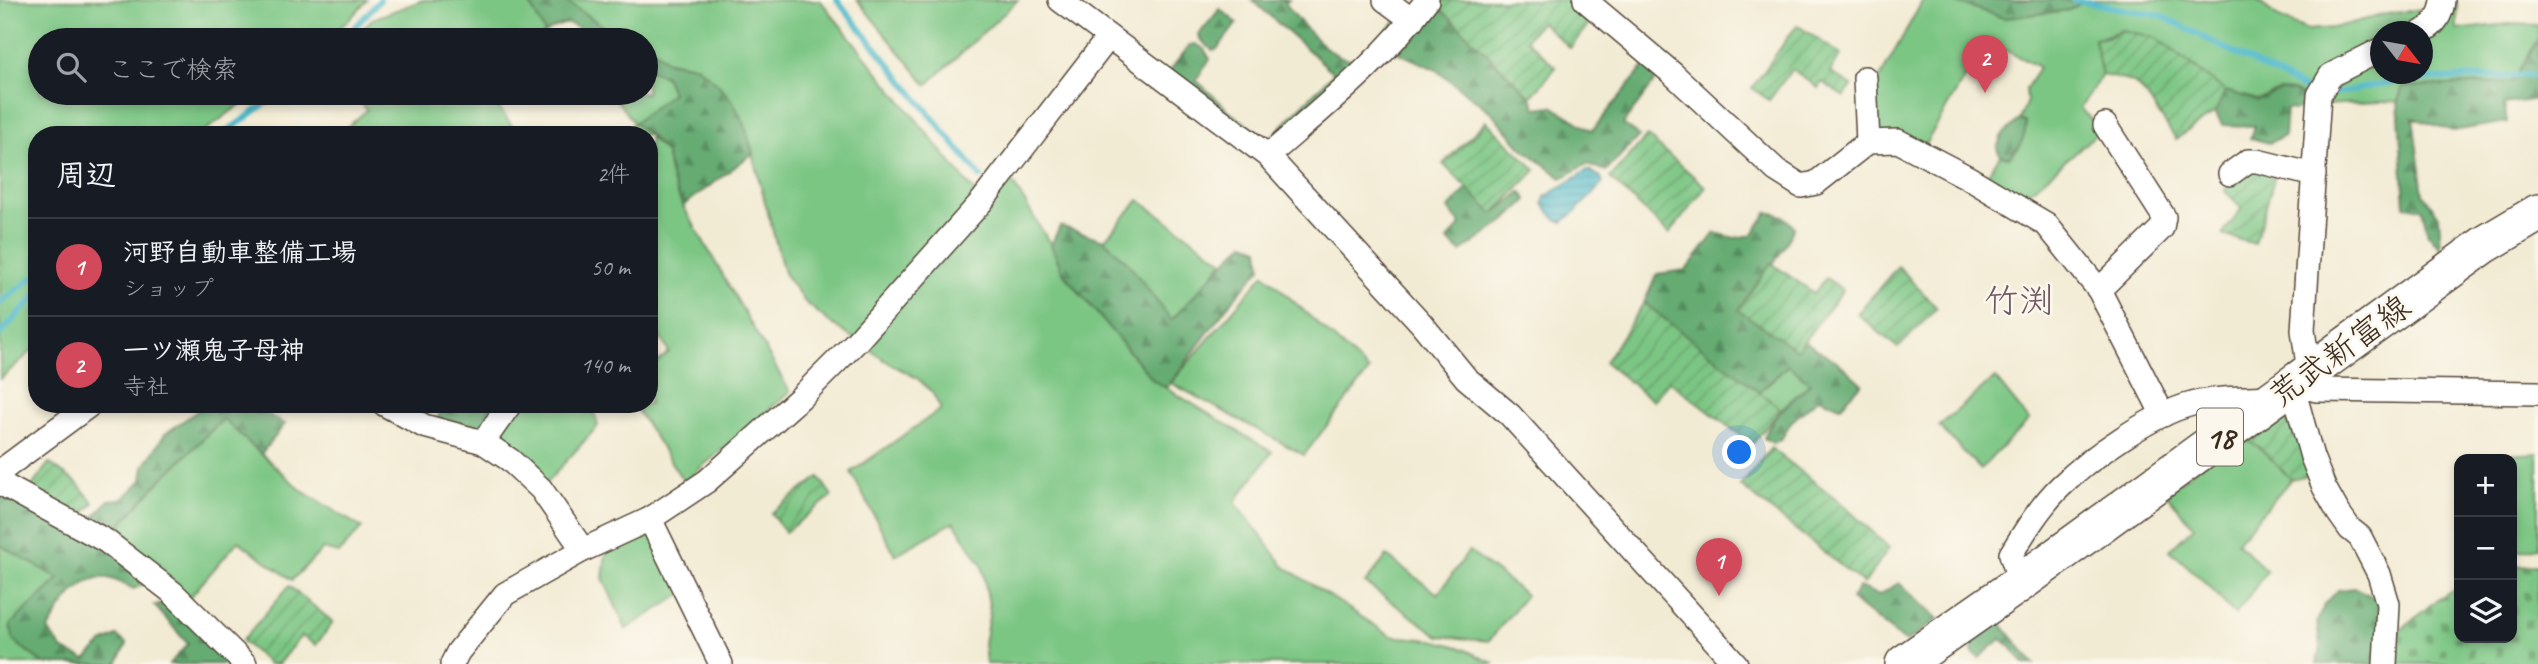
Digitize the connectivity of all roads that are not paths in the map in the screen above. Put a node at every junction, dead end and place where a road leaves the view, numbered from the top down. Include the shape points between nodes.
1 (1060, 0) edge
2 (1385, 0) edge
3 (1427, 0) edge
4 (1585, 0) edge
5 (2443, 0) edge
6 (1412, 20) junction
7 (2433, 23) edge
8 (1108, 38) junction
9 (2370, 56) edge
10 (1866, 78) dead end
11 (2105, 125) dead end
12 (1868, 142) junction
13 (1268, 156) junction
14 (2230, 174) dead end
15 (2314, 174) junction
16 (2538, 213) edge
17 (2099, 290) junction
18 (2292, 384) junction
19 (2538, 393) edge
20 (78, 413) edge
21 (400, 413) edge
22 (503, 413) edge
23 (2163, 415) junction
24 (482, 442) junction
25 (0, 473) edge
26 (0, 483) edge
27 (650, 519) junction
28 (583, 550) junction
29 (2020, 583) junction
30 (245, 664) edge
31 (452, 664) edge
32 (721, 664) edge
33 (1737, 664) edge
34 (1904, 664) edge
35 (2385, 664) edge

1 - 8 street
2 - 6 street
3 - 6 street
4 - 12 street via 1776,170 1801,186 1816,183
5 - 7 street via 2442,12
6 - 13 street via 1376,60
8 - 13 street
8 - 27 street via 982,201 857,341 707,481
9 - 15 street via 2331,75 2319,95
10 - 12 street
11 - 17 street via 2164,218 2162,228
12 - 17 street via 1898,141 2046,225
13 - 33 street via 1466,378 1510,415
14 - 15 street via 2248,161 2257,161
15 - 18 street via 2303,330
16 - 18 main road, 荒武新富線 / 18 via 2484,246
17 - 23 street
18 - 19 street via 2317,390
18 - 23 street via 2193,403
18 - 29 main road, 荒武新富線 / 18
18 - 35 street via 2324,487 2379,573 2388,604
20 - 25 street
21 - 24 street via 424,426
22 - 24 street
23 - 29 street via 2128,434 2061,486 2011,554
24 - 28 street via 541,489
26 - 30 street via 106,541 172,592
27 - 28 street
27 - 32 street
28 - 31 street via 505,594
29 - 34 main road, 荒武新富線 / 18

